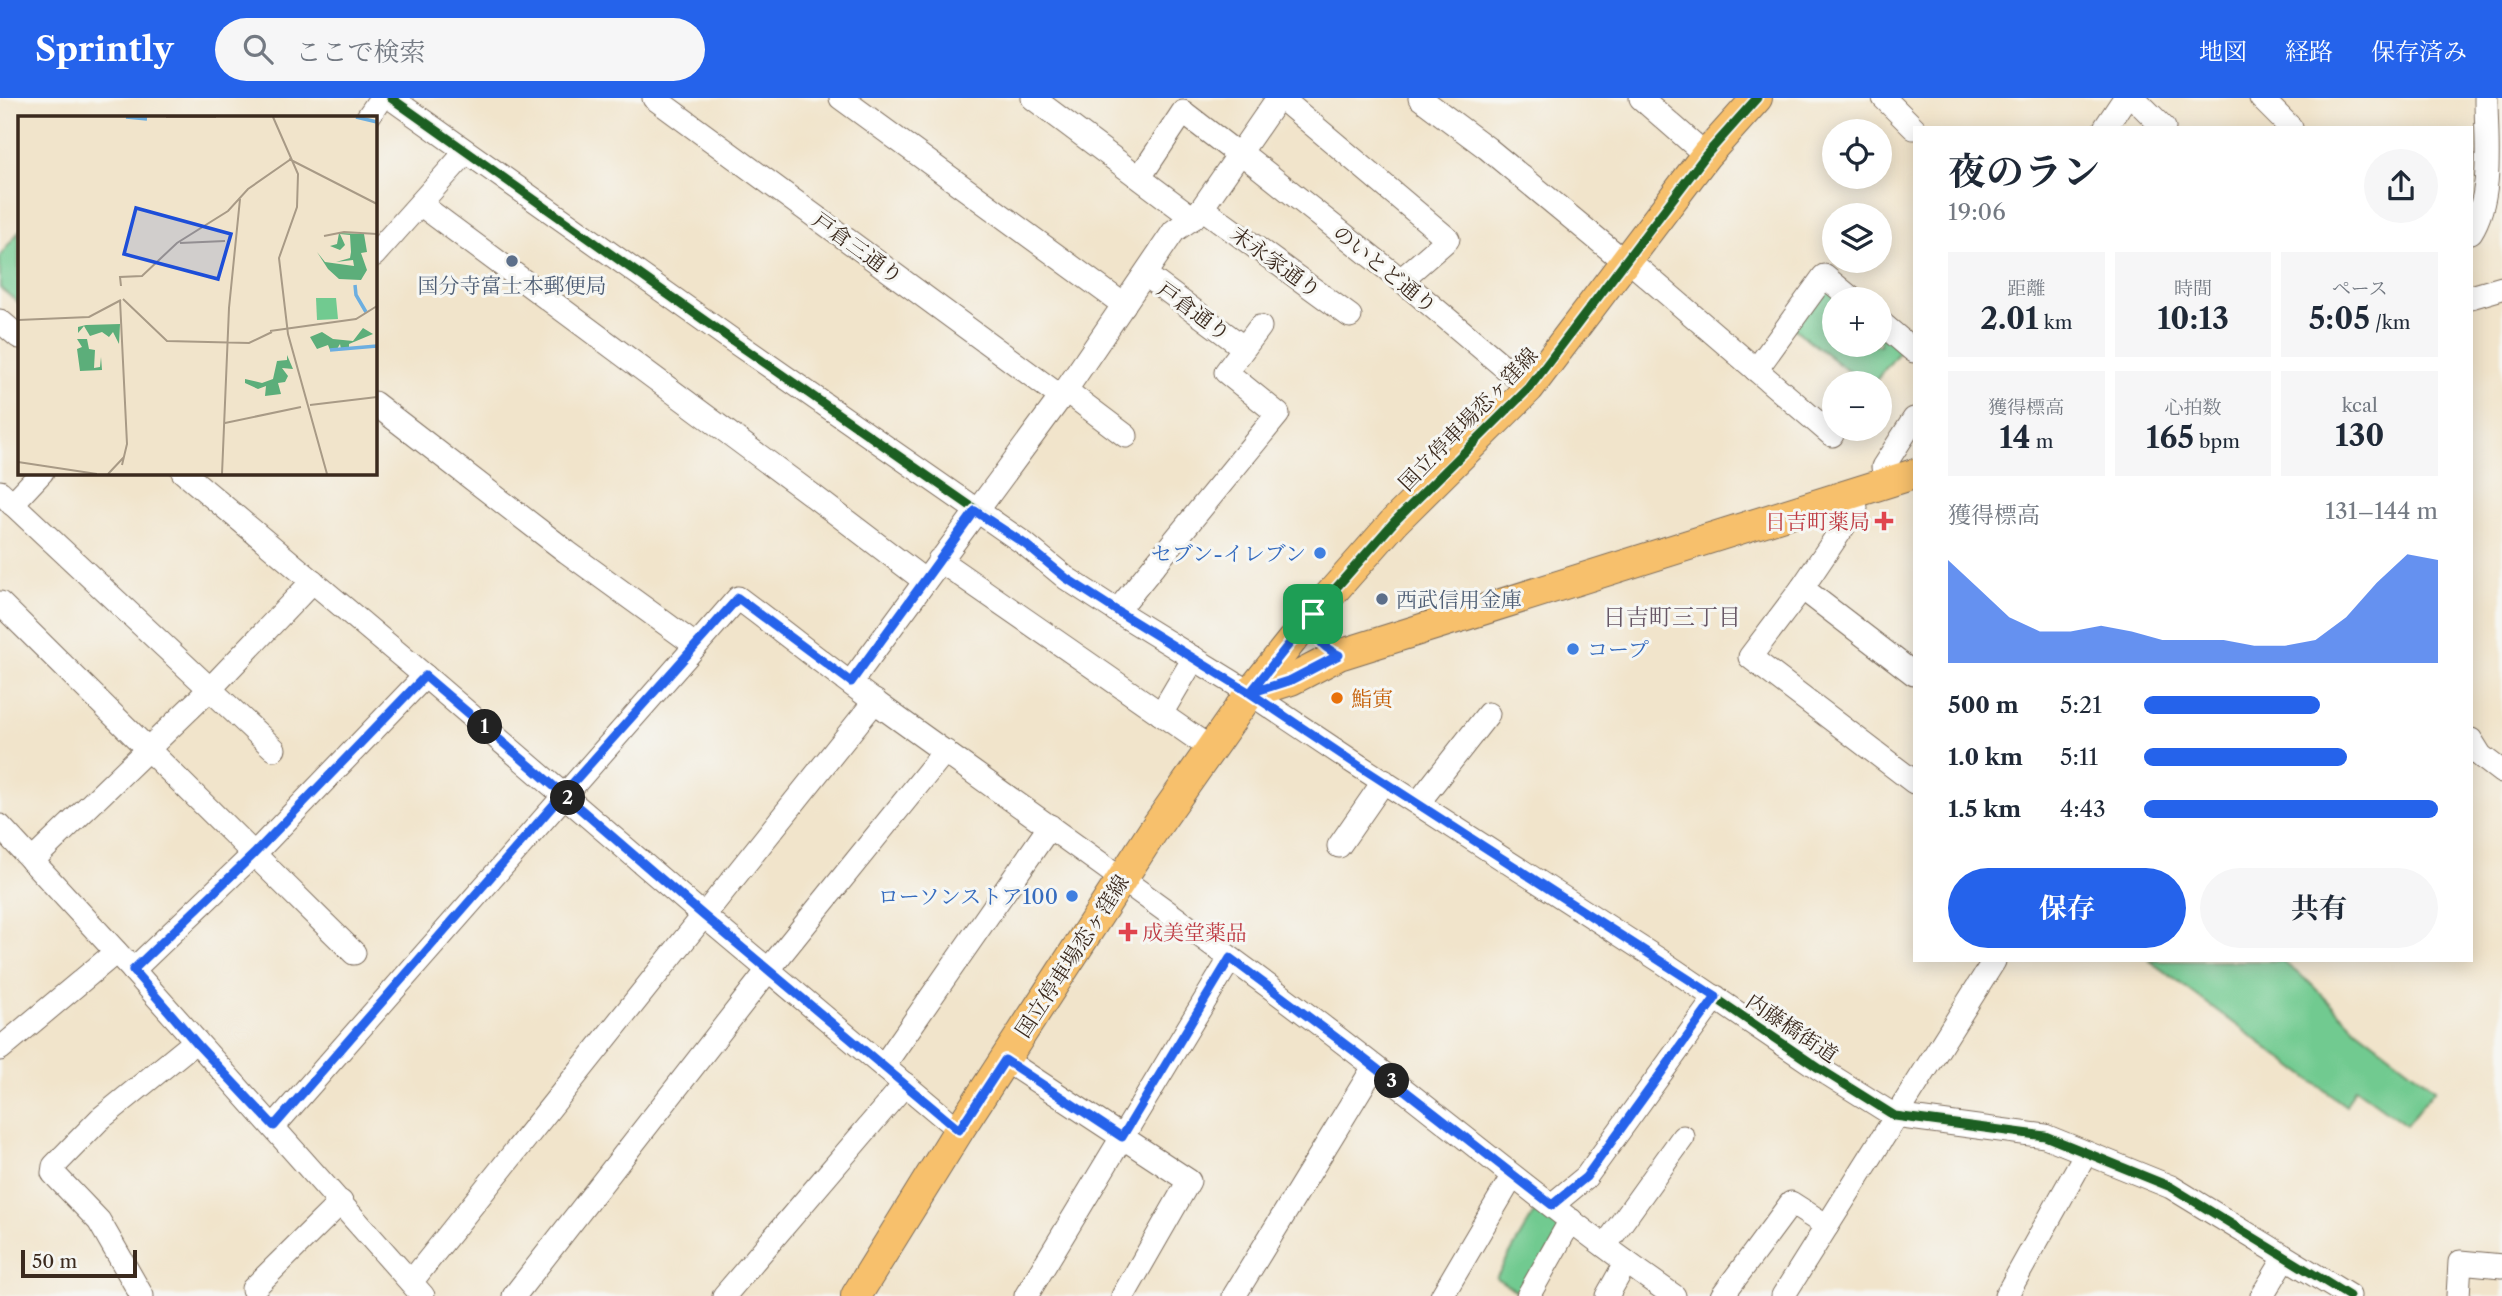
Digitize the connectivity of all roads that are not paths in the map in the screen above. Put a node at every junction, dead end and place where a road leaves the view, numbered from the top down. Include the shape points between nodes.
1 (381, 98) edge
2 (391, 98) edge
3 (654, 98) edge
4 (841, 98) edge
5 (1033, 98) edge
6 (1279, 98) edge
7 (1420, 98) edge
8 (1642, 98) edge
9 (1757, 98) edge
10 (1884, 98) edge
11 (2261, 98) edge
12 (2486, 98) edge
13 (2123, 100) edge
14 (369, 116) edge
15 (2106, 126) edge
16 (2161, 126) edge
17 (2289, 126) edge
18 (1913, 127) edge
19 (466, 152) junction
20 (1240, 152) junction
21 (1706, 155) junction
22 (1140, 177) junction
23 (420, 204) junction
24 (1197, 213) junction
25 (2473, 228) edge
26 (376, 253) edge
27 (1626, 261) junction
28 (1146, 275) junction
29 (1401, 280) junction
30 (1837, 287) edge
31 (2502, 288) edge
32 (2473, 296) edge
33 (1124, 305) junction
34 (1350, 316) dead end
35 (0, 321) edge
36 (1260, 327) dead end
37 (1892, 332) edge
38 (18, 336) edge
39 (1243, 347) junction
40 (1913, 350) edge
41 (1756, 370) junction
42 (1529, 388) junction
43 (1063, 394) junction
44 (376, 405) edge
45 (1913, 421) edge
46 (1822, 426) edge
47 (1126, 436) dead end
48 (39, 474) edge
49 (185, 474) edge
50 (1900, 478) edge
51 (1852, 494) junction
52 (6, 498) edge
53 (975, 511) junction
54 (939, 560) junction
55 (313, 581) junction
56 (925, 581) junction
57 (1802, 588) junction
58 (0, 603) edge
59 (1117, 611) junction
60 (1313, 614) junction
61 (695, 645) junction
62 (1339, 655) junction
63 (1194, 659) junction
64 (1913, 673) edge
65 (425, 676) junction
66 (851, 682) junction
67 (211, 689) junction
68 (1250, 693) junction
69 (875, 701) junction
70 (1161, 714) junction
71 (1488, 714) dead end
72 (2473, 743) edge
73 (147, 748) junction
74 (1210, 748) junction
75 (274, 749) dead end
76 (945, 751) junction
77 (2502, 772) edge
78 (1913, 781) edge
79 (1384, 782) junction
80 (563, 794) junction
81 (1418, 803) junction
82 (0, 826) edge
83 (1050, 826) junction
84 (1339, 846) dead end
85 (254, 854) junction
86 (32, 861) junction
87 (1122, 878) junction
88 (703, 915) junction
89 (116, 952) junction
90 (354, 953) dead end
91 (1230, 958) junction
92 (1993, 962) edge
93 (769, 969) junction
94 (133, 970) junction
95 (1716, 997) junction
96 (195, 1041) junction
97 (0, 1049) edge
98 (1005, 1060) junction
99 (884, 1065) junction
100 (1374, 1067) junction
101 (905, 1084) junction
102 (1895, 1116) junction
103 (274, 1126) junction
104 (959, 1130) junction
105 (1122, 1137) junction
106 (1683, 1137) dead end
107 (2086, 1153) junction
108 (1512, 1177) junction
109 (341, 1202) junction
110 (1552, 1205) junction
111 (1571, 1220) junction
112 (1827, 1226) junction
113 (1605, 1245) junction
114 (2285, 1258) junction
115 (1626, 1262) junction
116 (2502, 1266) edge
117 (253, 1289) dead end
118 (417, 1289) edge
119 (142, 1296) edge
120 (514, 1296) edge
121 (724, 1296) edge
122 (856, 1296) edge
123 (1026, 1296) edge
124 (1123, 1296) edge
125 (1234, 1296) edge
126 (1442, 1296) edge
127 (1528, 1296) edge
128 (1607, 1296) edge
129 (1674, 1296) edge
130 (1722, 1296) edge
131 (1783, 1296) edge
132 (2006, 1296) edge
133 (2262, 1296) edge
134 (2349, 1296) edge
135 (2458, 1296) edge

1 - 14 street
2 - 19 street, 内藤橋街道
3 - 43 street, 戸倉三通り
4 - 33 street
5 - 22 street, 末永家通り
6 - 20 street
6 - 29 street via 1448,239
7 - 27 street
8 - 21 street
9 - 21 main road, 国立停車場恋ヶ窪線
10 - 18 street
11 - 17 street
12 - 25 street via 2486,182
13 - 15 street
13 - 16 street
19 - 23 street
19 - 53 street, 内藤橋街道
20 - 22 street, のいとど通り via 1183,112
20 - 24 street
20 - 29 street, のいとど通り
21 - 27 main road, 国立停車場恋ヶ窪線
22 - 24 street, 末永家通り
23 - 26 street
23 - 56 street
24 - 28 street via 1174,231
24 - 34 street, 末永家通り
27 - 41 street
27 - 42 main road, 国立停車場恋ヶ窪線
28 - 33 street
28 - 39 street, 戸倉通り
29 - 42 street, のいとど通り
30 - 41 street via 1824,276
31 - 32 street
33 - 43 street
35 - 38 street
36 - 39 street
37 - 40 street
39 - 59 street via 1226,372 1278,414
41 - 46 street
42 - 60 main road, 国立停車場恋ヶ窪線 via 1395,521
43 - 47 street, 戸倉三通り
43 - 53 street
44 - 61 street
45 - 50 street via 1883,467
48 - 52 street
49 - 55 street
50 - 51 main road
51 - 57 street via 1856,508
51 - 62 main road
52 - 67 street
53 - 54 street
53 - 59 street, 内藤橋街道
54 - 56 street
54 - 70 street
55 - 65 street
55 - 67 street
56 - 66 street
57 - 64 street
57 - 78 street via 1750,657
58 - 73 street
59 - 63 street, 内藤橋街道
60 - 62 main road via 1318,641
60 - 68 main road, 国立停車場恋ヶ窪線
61 - 66 street via 738,598
61 - 80 street
62 - 68 main road via 1291,680
63 - 68 street, 内藤橋街道
63 - 70 street
65 - 80 street
65 - 85 street
66 - 69 street
67 - 73 street
67 - 75 street
68 - 74 main road, 国立停車場恋ヶ窪線
68 - 79 street, 内藤橋街道
69 - 76 street
69 - 88 street
70 - 74 street
71 - 81 street
72 - 77 street
73 - 85 street
73 - 86 street
74 - 87 main road, 国立停車場恋ヶ窪線
76 - 83 street
76 - 93 street
79 - 81 street, 内藤橋街道
79 - 84 street
80 - 88 street
80 - 103 street
81 - 95 street, 内藤橋街道
82 - 86 street
83 - 87 street
83 - 99 street
85 - 90 street
85 - 94 street
86 - 89 street
87 - 91 street
87 - 98 main road, 国立停車場恋ヶ窪線
88 - 93 street
88 - 118 street
89 - 94 street
89 - 97 street
91 - 100 street
91 - 105 street
92 - 102 street
93 - 99 street
93 - 120 street
94 - 96 street
95 - 102 street, 内藤橋街道
95 - 110 street via 1586,1177
96 - 103 street
96 - 119 street via 100,1119 54,1166 53,1173 99,1221
98 - 104 main road, 国立停車場恋ヶ窪線
98 - 105 street
99 - 101 street
100 - 108 street
100 - 125 street
101 - 104 street
101 - 121 street
102 - 107 street, 内藤橋街道 via 2045,1136
102 - 112 street
103 - 109 street
104 - 122 main road, 国立停車場恋ヶ窪線
105 - 123 street
105 - 124 street via 1189,1181
106 - 113 street
107 - 114 street, 内藤橋街道 via 2171,1187
107 - 132 street
108 - 110 street
108 - 126 street
109 - 117 street
109 - 118 street
110 - 111 street
111 - 113 street
111 - 127 street
112 - 130 street via 1791,1203
112 - 131 street
113 - 115 street
114 - 133 street
114 - 134 street, 内藤橋街道
115 - 128 street
115 - 129 street
116 - 135 street via 2460,1262

